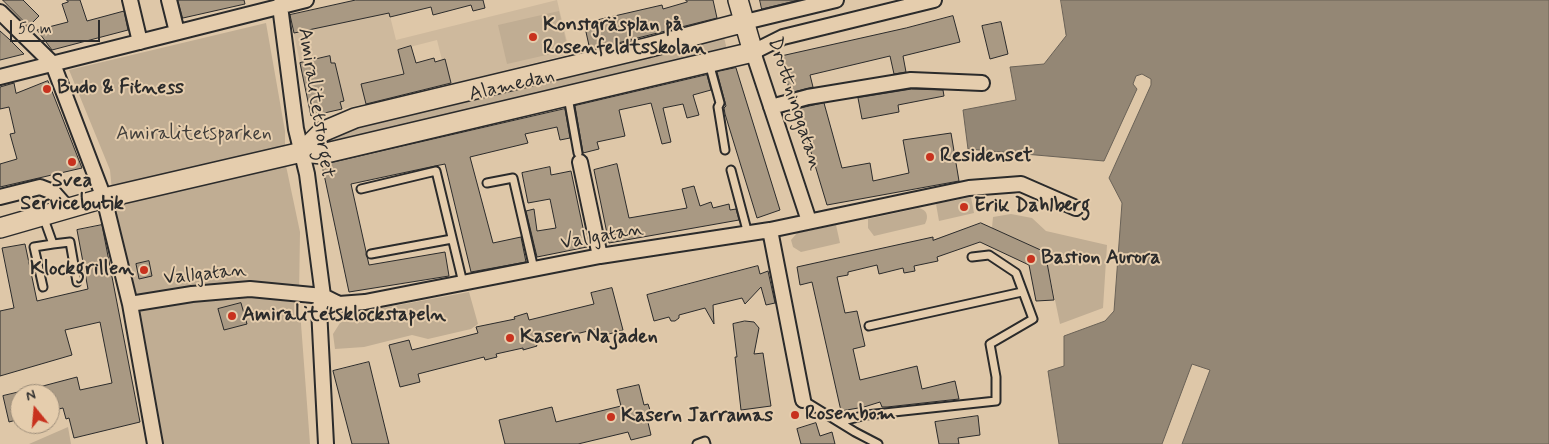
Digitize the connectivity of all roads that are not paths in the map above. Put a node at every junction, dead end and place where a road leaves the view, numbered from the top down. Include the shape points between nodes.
1 (130, 0) edge
2 (169, 0) edge
3 (306, 0) edge
4 (738, 0) edge
5 (836, 0) edge
6 (934, 0) edge
7 (281, 3) edge
8 (0, 12) edge
9 (745, 22) junction
10 (173, 33) junction
11 (144, 41) junction
12 (753, 52) junction
13 (709, 63) junction
14 (53, 64) junction
15 (0, 76) edge
16 (982, 83) dead end
17 (568, 96) junction
18 (772, 107) junction
19 (725, 150) dead end
20 (302, 152) junction
21 (579, 158) joint
22 (730, 170) dead end
23 (487, 182) dead end
24 (361, 189) dead end
25 (0, 197) edge
26 (104, 198) junction
27 (68, 208) junction
28 (1076, 208) dead end
29 (43, 216) junction
30 (809, 221) junction
31 (0, 228) edge
32 (770, 230) junction
33 (748, 234) junction
34 (452, 239) junction
35 (53, 244) junction
36 (371, 254) dead end
37 (600, 256) junction
38 (972, 257) dead end
39 (534, 269) junction
40 (77, 282) dead end
41 (463, 283) junction
42 (43, 287) dead end
43 (1022, 292) junction
44 (323, 296) junction
45 (130, 304) junction
46 (869, 326) dead end
47 (803, 400) joint
48 (839, 422) junction
49 (155, 444) edge
50 (326, 444) edge
51 (697, 444) edge
52 (706, 444) edge
53 (878, 444) edge

1 - 11 street
2 - 10 street
3 - 7 street
4 - 9 street, Drottninggatan
5 - 9 street, Alamedan
6 - 12 street, Alamedan via 783,37
7 - 10 street, Amiralitetstorget
7 - 20 street, Amiralitetstorget via 296,130
8 - 14 street
9 - 12 street, Drottninggatan
9 - 20 street, Alamedan via 355,118 322,132
10 - 11 street, Amiralitetstorget
11 - 14 street, Amiralitetstorget
12 - 13 street, Alamedan
12 - 18 street, Drottninggatan
13 - 17 street, Alamedan
13 - 19 lane via 720,103
14 - 15 street, Amiralitetstorget
14 - 26 street
16 - 18 street via 911,80 808,97
17 - 20 street, Alamedan via 322,154
17 - 21 lane
18 - 30 street, Drottninggatan
20 - 26 street, Alamedan
20 - 44 street, Amiralitetstorget
21 - 37 street
22 - 33 lane
23 - 39 lane via 513,178
24 - 34 lane via 436,171
25 - 27 street via 40,187 53,192
26 - 27 street, Alamedan
26 - 45 street
27 - 29 street, Alamedan
28 - 30 street, Vallgatan via 1021,184 969,188
29 - 31 street, Alamedan
29 - 35 lane
30 - 32 street, Vallgatan
32 - 33 street, Vallgatan
32 - 47 street
33 - 37 street, Vallgatan
34 - 36 lane
34 - 41 lane
35 - 40 lane via 70,242
35 - 42 lane via 34,247
37 - 39 street, Vallgatan
38 - 43 lane via 989,255 1016,273
39 - 41 street, Vallgatan
41 - 44 street, Vallgatan via 365,302 339,304
43 - 46 lane
43 - 48 lane via 1032,319 990,344 996,377 996,401 866,415
44 - 45 street, Vallgatan via 250,289
44 - 50 street, Amiralitetstorget via 319,309
45 - 49 street
47 - 48 lane
48 - 53 lane
51 - 52 lane via 705,441

